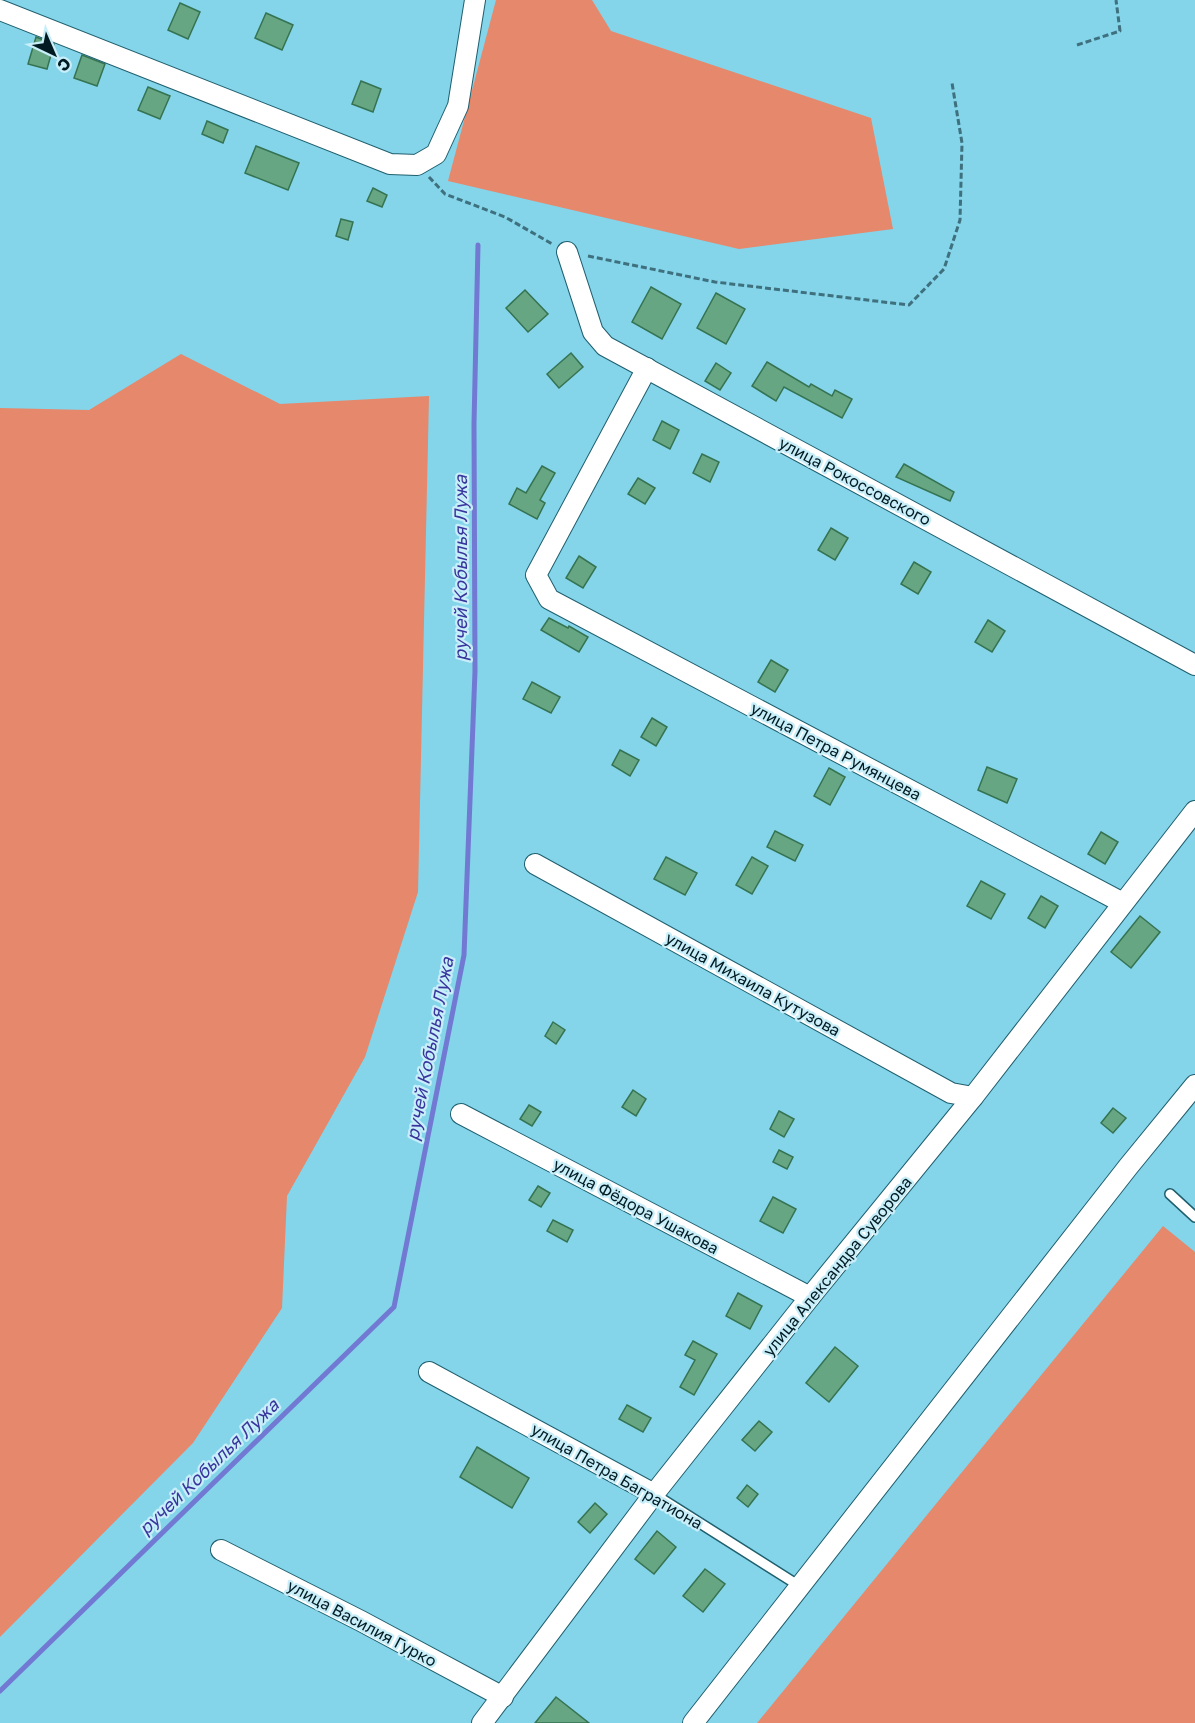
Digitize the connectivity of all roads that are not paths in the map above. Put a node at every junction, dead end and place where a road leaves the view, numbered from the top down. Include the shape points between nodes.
1 (475, 0) edge
2 (0, 10) edge
3 (567, 252) road end
4 (646, 369) junction
5 (1195, 665) edge
6 (1195, 811) edge
7 (535, 864) dead end
8 (1123, 903) junction
9 (1195, 1085) edge
10 (973, 1097) junction
11 (461, 1114) dead end
12 (1170, 1194) dead end
13 (1195, 1217) edge
14 (810, 1298) junction
15 (429, 1372) dead end
16 (654, 1494) junction
17 (221, 1550) dead end
18 (801, 1587) junction
19 (502, 1697) junction
20 (482, 1723) edge
21 (693, 1723) edge

1 - 2 street via 458,105 435,154 417,165 390,164
3 - 4 street, улица Рокоссовского via 593,332 605,346
4 - 5 street, улица Рокоссовского
4 - 8 street, улица Петра Румянцева via 536,575 549,599
6 - 8 street, улица Александра Суворова
7 - 10 street, улица Михаила Кутузова via 951,1094
8 - 10 street, улица Александра Суворова
9 - 18 street
10 - 14 street, улица Александра Суворова
11 - 14 street, улица Фёдора Ушакова
12 - 13 lane
14 - 16 street, улица Александра Суворова
15 - 16 street, улица Петра Багратиона
16 - 18 lane, улица Петра Багратиона
16 - 19 street, улица Александра Суворова
17 - 19 street, улица Василия Гурко
18 - 21 street
19 - 20 street, улица Александра Суворова

